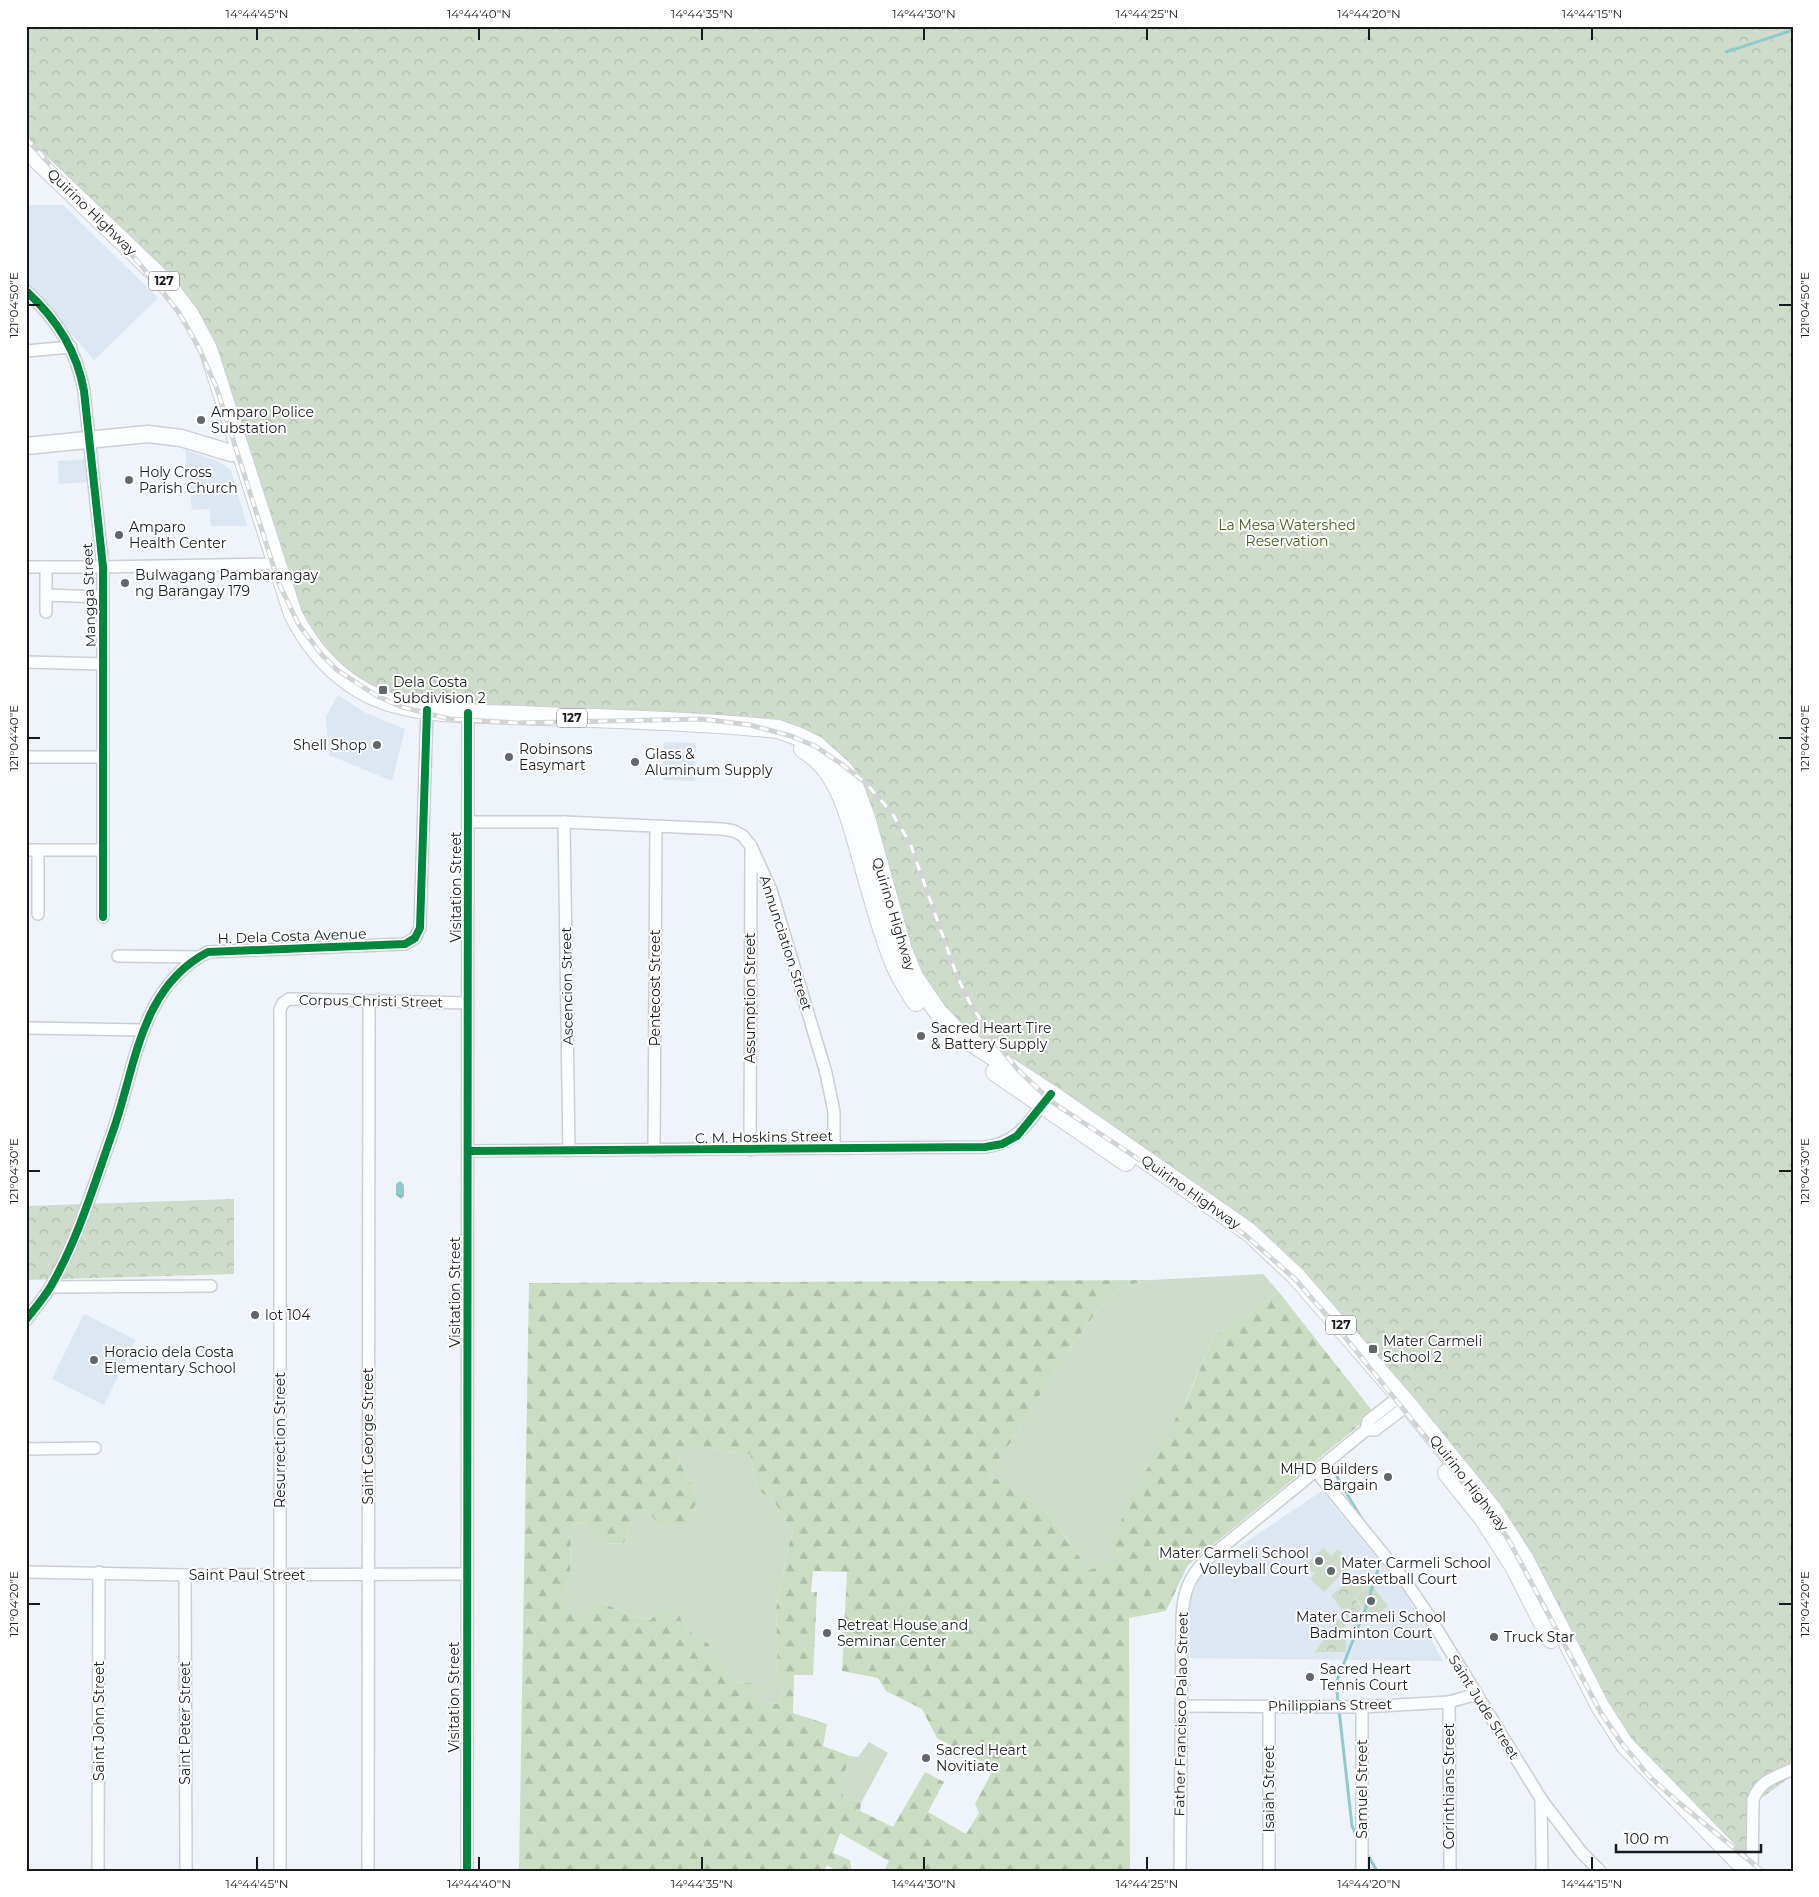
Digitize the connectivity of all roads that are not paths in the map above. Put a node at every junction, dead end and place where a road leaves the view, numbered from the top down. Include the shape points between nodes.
1 (26, 149) edge
2 (26, 163) edge
3 (26, 292) edge
4 (71, 347) junction
5 (26, 350) edge
6 (90, 440) junction
7 (26, 446) edge
8 (236, 453) junction
9 (271, 562) junction
10 (26, 566) edge
11 (46, 567) junction
12 (103, 568) junction
13 (46, 595) junction
14 (103, 597) junction
15 (46, 612) dead end
16 (26, 662) edge
17 (103, 664) junction
18 (426, 715) junction
19 (468, 718) junction
20 (26, 757) edge
21 (103, 757) junction
22 (468, 822) junction
23 (564, 822) junction
24 (656, 826) junction
25 (750, 846) junction
26 (32, 850) edge
27 (103, 850) junction
28 (38, 914) dead end
29 (103, 916) dead end
30 (118, 956) dead end
31 (198, 957) junction
32 (369, 1001) junction
33 (468, 1003) junction
34 (280, 1010) joint
35 (26, 1028) edge
36 (144, 1030) junction
37 (1047, 1099) junction
38 (834, 1148) junction
39 (654, 1150) junction
40 (750, 1150) junction
41 (468, 1151) junction
42 (569, 1151) junction
43 (211, 1286) dead end
44 (51, 1287) junction
45 (26, 1320) edge
46 (1399, 1404) junction
47 (95, 1448) dead end
48 (26, 1449) edge
49 (1315, 1470) junction
50 (26, 1572) edge
51 (99, 1572) junction
52 (368, 1574) junction
53 (467, 1574) junction
54 (185, 1575) junction
55 (280, 1575) junction
56 (1477, 1694) junction
57 (1449, 1702) junction
58 (1181, 1706) junction
59 (1269, 1706) junction
60 (1362, 1707) junction
61 (1793, 1769) edge
62 (1541, 1799) junction
63 (98, 1871) edge
64 (186, 1871) edge
65 (280, 1871) edge
66 (368, 1871) edge
67 (467, 1871) edge
68 (1180, 1871) edge
69 (1269, 1871) edge
70 (1362, 1871) edge
71 (1450, 1871) edge
72 (1542, 1871) edge
73 (1600, 1871) edge
74 (1731, 1871) edge
75 (1750, 1871) edge

1 - 8 main road, Quirino Highway / 127 via 166,283 190,315 208,349
2 - 8 main road, Quirino Highway / 127 via 159,292 180,320 198,354
3 - 4 street, Mangga Street via 44,308
4 - 5 street
4 - 6 street, Mangga Street via 81,375
6 - 7 street
6 - 8 street via 164,435
6 - 12 street, Mangga Street
8 - 9 main road, Quirino Highway / 127
9 - 12 street
9 - 18 main road, Quirino Highway / 127 via 301,629 331,667 371,695
10 - 11 street
11 - 12 street
11 - 13 street
12 - 14 street, Mangga Street
13 - 14 street
13 - 15 street
14 - 17 street, Mangga Street
16 - 17 street
17 - 21 street, Mangga Street
18 - 19 main road, Quirino Highway / 127
18 - 31 street, H. Dela Costa Avenue via 420,928 415,938 406,944 229,950 208,952
19 - 22 street, Visitation Street
19 - 37 main road, Quirino Highway / 127 via 756,727 778,729 816,745 844,770 853,783 903,950 926,996 954,1029
20 - 21 street
21 - 27 street, Mangga Street
22 - 23 street, Annunciation Street
22 - 33 street, Visitation Street
23 - 24 street, Annunciation Street
23 - 42 street, Ascencion Street
24 - 25 street, Annunciation Street via 734,831
24 - 39 street, Pentecost Street
25 - 38 street, Annunciation Street via 770,890 826,1073 834,1112
25 - 40 street, Assumption Street
26 - 27 street
26 - 28 street
27 - 29 street, Mangga Street
30 - 31 street
31 - 36 street, H. Dela Costa Avenue via 174,976 151,1011
32 - 33 street, Corpus Christi Street
32 - 34 street, Corpus Christi Street via 290,999
32 - 52 street, Saint George Street
33 - 41 street, Visitation Street
34 - 55 street, Resurrection Street
35 - 36 street
36 - 44 street, H. Dela Costa Avenue via 113,1132 73,1240
37 - 38 street, C. M. Hoskins Street via 1017,1136 993,1146
37 - 46 main road, Quirino Highway / 127 via 1249,1232 1275,1254 1337,1321
38 - 40 street, C. M. Hoskins Street
39 - 40 street, C. M. Hoskins Street
39 - 42 street, C. M. Hoskins Street
41 - 42 street, C. M. Hoskins Street
41 - 53 street, Visitation Street
43 - 44 street
44 - 45 street, H. Dela Costa Avenue
46 - 49 street, Father Francisco Palao Street via 1368,1421 1366,1430
46 - 74 main road, Quirino Highway / 127 via 1499,1542 1569,1673 1619,1751
46 - 75 main road, Quirino Highway / 127 via 1493,1510 1525,1560 1600,1706 1625,1745
47 - 48 street
49 - 56 street, Saint Jude Street via 1406,1582
49 - 58 street, Father Francisco Palao Street via 1195,1571 1183,1601
50 - 51 street, Saint Paul Street
51 - 54 street, Saint Paul Street
51 - 63 street, Saint John Street
52 - 53 street, Saint Paul Street
52 - 55 street, Saint Paul Street
52 - 66 street, Saint George Street
53 - 67 street, Visitation Street
54 - 55 street, Saint Paul Street
54 - 64 street, Saint Peter Street
55 - 65 street, Resurrection Street
56 - 57 street, Philippians Street
56 - 62 street, Saint Jude Street
57 - 60 street, Philippians Street
57 - 71 street, Corinthians Street
58 - 59 street, Philippians Street
58 - 68 street, Father Francisco Palao Street
59 - 60 street, Philippians Street
59 - 69 street, Isaiah Street
60 - 70 street, Samuel Street
61 - 75 street via 1766,1781 1756,1792
62 - 72 street
62 - 73 street, Saint Jude Street

